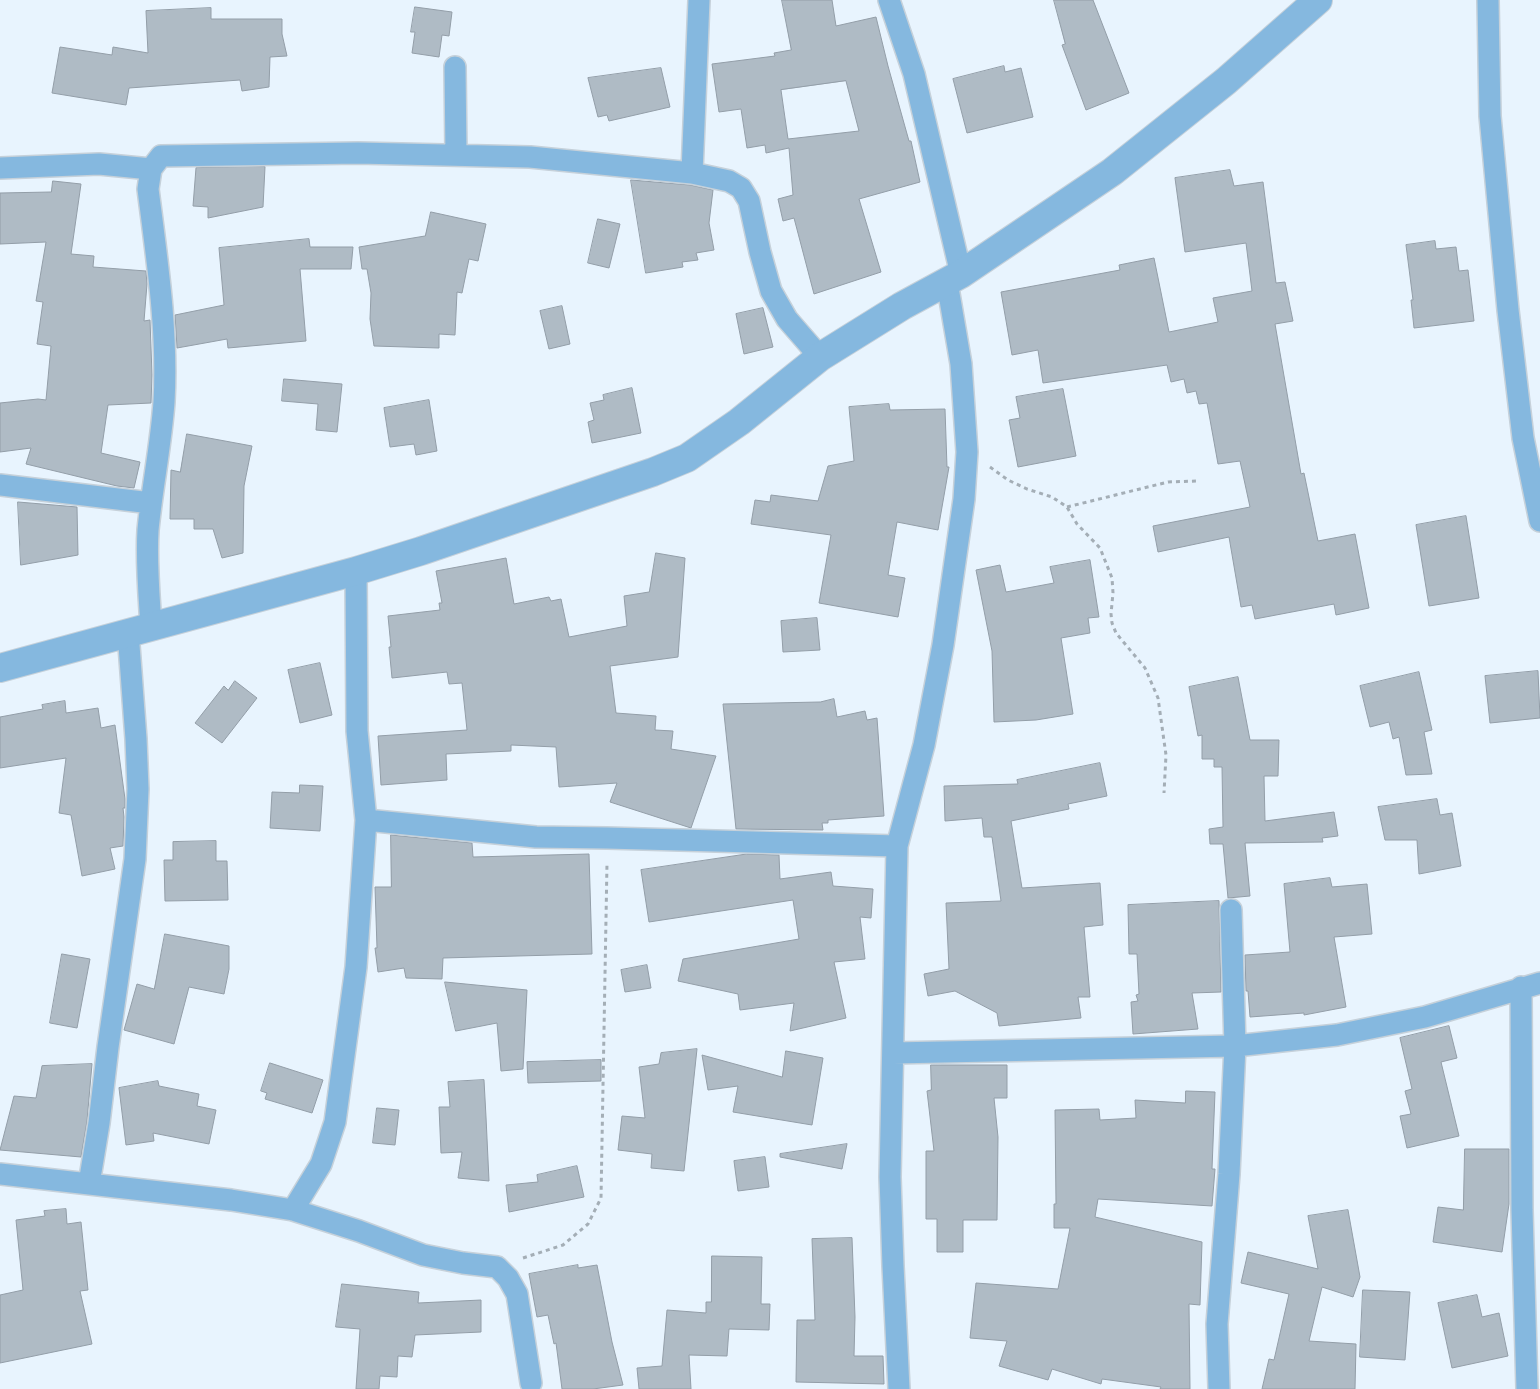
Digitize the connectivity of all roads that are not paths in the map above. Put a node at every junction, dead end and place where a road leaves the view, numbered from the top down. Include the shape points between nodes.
1 (698, 0) edge
2 (889, 0) edge
3 (1318, 0) edge
4 (1488, 0) edge
5 (455, 67) dead end
6 (456, 155) junction
7 (0, 168) edge
8 (151, 169) junction
9 (692, 173) junction
10 (954, 278) junction
11 (820, 357) junction
12 (0, 485) edge
13 (151, 502) junction
14 (1540, 521) edge
15 (356, 570) junction
16 (140, 629) junction
17 (0, 668) edge
18 (366, 820) junction
19 (897, 846) junction
20 (1231, 910) dead end
21 (1531, 985) edge
22 (1235, 1046) junction
23 (893, 1053) junction
24 (0, 1174) edge
25 (89, 1184) junction
26 (293, 1210) junction
27 (531, 1383) dead end
28 (899, 1389) edge
29 (1219, 1389) edge
30 (1527, 1389) edge

1 - 9 street
2 - 10 street via 914,74
3 - 10 street via 1226,81 1112,172
4 - 14 street via 1490,116 1508,310 1523,438
5 - 6 street
6 - 8 street via 161,156
6 - 9 street via 530,157
7 - 8 street via 99,164
8 - 13 street via 148,190 163,314 164,374 164,402
9 - 11 street via 729,181 741,188 749,201 771,291 786,320
10 - 11 street
10 - 19 street via 967,452 964,499 943,645 924,745
11 - 15 street via 739,422 687,458 422,551
12 - 13 street
13 - 16 street
15 - 16 street
15 - 18 street via 357,731
16 - 17 street
16 - 25 street via 135,858
18 - 19 street via 536,837
18 - 26 street via 356,967 334,1122 321,1164
19 - 23 street
20 - 22 street
21 - 22 street via 1425,1017 1346,1034
21 - 30 street via 1522,1210
22 - 23 street
22 - 29 street via 1217,1324
23 - 28 street via 890,1177
24 - 25 street
25 - 26 street
26 - 27 street via 423,1255 497,1267 508,1278 516,1294

